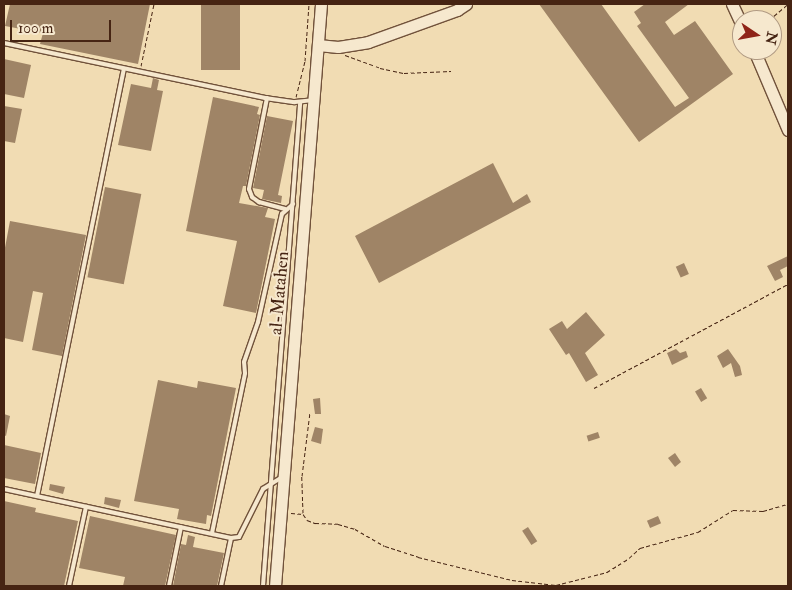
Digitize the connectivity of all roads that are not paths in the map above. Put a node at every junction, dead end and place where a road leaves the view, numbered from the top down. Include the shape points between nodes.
1 (321, 4) edge
2 (466, 4) edge
3 (4, 43) edge
4 (318, 45) junction
5 (758, 60) edge
6 (124, 69) junction
7 (267, 98) junction
8 (314, 100) junction
9 (298, 102) junction
10 (788, 130) edge
11 (293, 204) junction
12 (285, 209) junction
13 (284, 476) junction
14 (271, 485) junction
15 (4, 490) edge
16 (37, 496) junction
17 (86, 506) junction
18 (181, 527) junction
19 (212, 533) junction
20 (230, 538) junction
21 (69, 586) edge
22 (169, 586) edge
23 (220, 586) edge
24 (263, 586) edge
25 (274, 586) edge

1 - 4 main road, al-Matahen
2 - 4 main road via 368,42 338,47
3 - 6 lane
4 - 8 main road, al-Matahen
5 - 10 main road
6 - 7 lane
6 - 16 lane
7 - 9 lane
7 - 12 lane via 249,189 252,198 259,202
8 - 9 lane
8 - 13 main road, al-Matahen
9 - 11 lane
11 - 12 lane
11 - 14 lane
12 - 19 lane via 258,322 244,362
13 - 14 lane
13 - 25 main road, al-Matahen
14 - 20 lane via 263,489 239,537
14 - 24 lane
15 - 16 lane
16 - 17 lane
17 - 18 lane
17 - 21 lane
18 - 19 lane
18 - 22 lane
19 - 20 lane
20 - 23 lane

